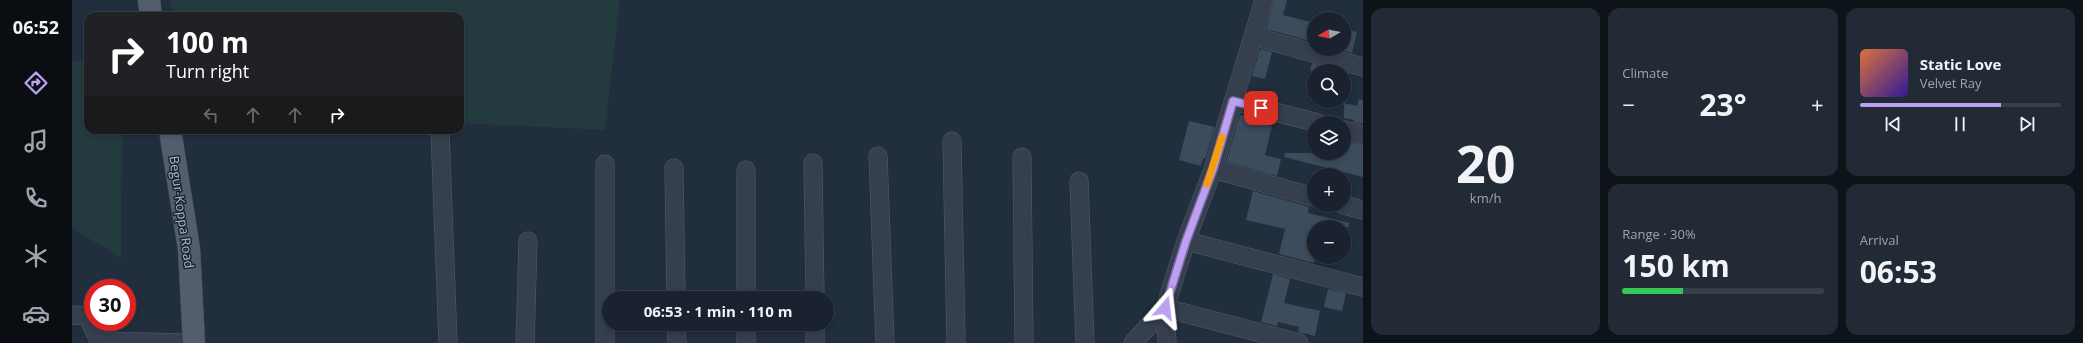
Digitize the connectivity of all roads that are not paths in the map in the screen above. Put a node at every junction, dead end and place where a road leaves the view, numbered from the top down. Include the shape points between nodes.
1 (149, 0) edge
2 (1264, 0) edge
3 (151, 12) edge
4 (1252, 36) junction
5 (1363, 67) edge
6 (1233, 101) junction
7 (1307, 120) edge
8 (1351, 132) edge
9 (171, 134) edge
10 (440, 134) edge
11 (1363, 135) edge
12 (952, 141) dead end
13 (878, 156) dead end
14 (1022, 158) dead end
15 (812, 163) dead end
16 (605, 164) dead end
17 (674, 168) dead end
18 (1213, 169) junction
19 (746, 170) dead end
20 (1079, 181) dead end
21 (1307, 195) edge
22 (1351, 207) edge
23 (1363, 210) edge
24 (528, 241) dead end
25 (1186, 241) junction
26 (1363, 287) edge
27 (676, 291) edge
28 (746, 291) edge
29 (814, 291) edge
30 (1165, 308) junction
31 (72, 315) edge
32 (676, 331) edge
33 (746, 331) edge
34 (815, 331) edge
35 (186, 343) edge
36 (194, 343) edge
37 (448, 343) edge
38 (526, 343) edge
39 (606, 343) edge
40 (676, 343) edge
41 (746, 343) edge
42 (815, 343) edge
43 (885, 343) edge
44 (956, 343) edge
45 (1024, 343) edge
46 (1084, 343) edge
47 (1133, 343) edge
48 (1167, 343) edge
49 (1299, 343) edge

1 - 3 main road
2 - 4 street
4 - 5 street
4 - 6 street
6 - 7 street
6 - 18 street
8 - 11 street
9 - 36 main road, Begur-Koppa Road via 189,249
10 - 37 street
12 - 44 street
13 - 43 street
14 - 45 street
15 - 29 street
16 - 39 street
17 - 27 street
18 - 21 street
18 - 25 street
19 - 28 street
20 - 46 street
22 - 23 street
24 - 38 street
25 - 26 street
25 - 30 street
30 - 47 street
30 - 48 street
30 - 49 street
31 - 35 street via 87,316 98,338 104,341
32 - 40 street
33 - 41 street
34 - 42 street

